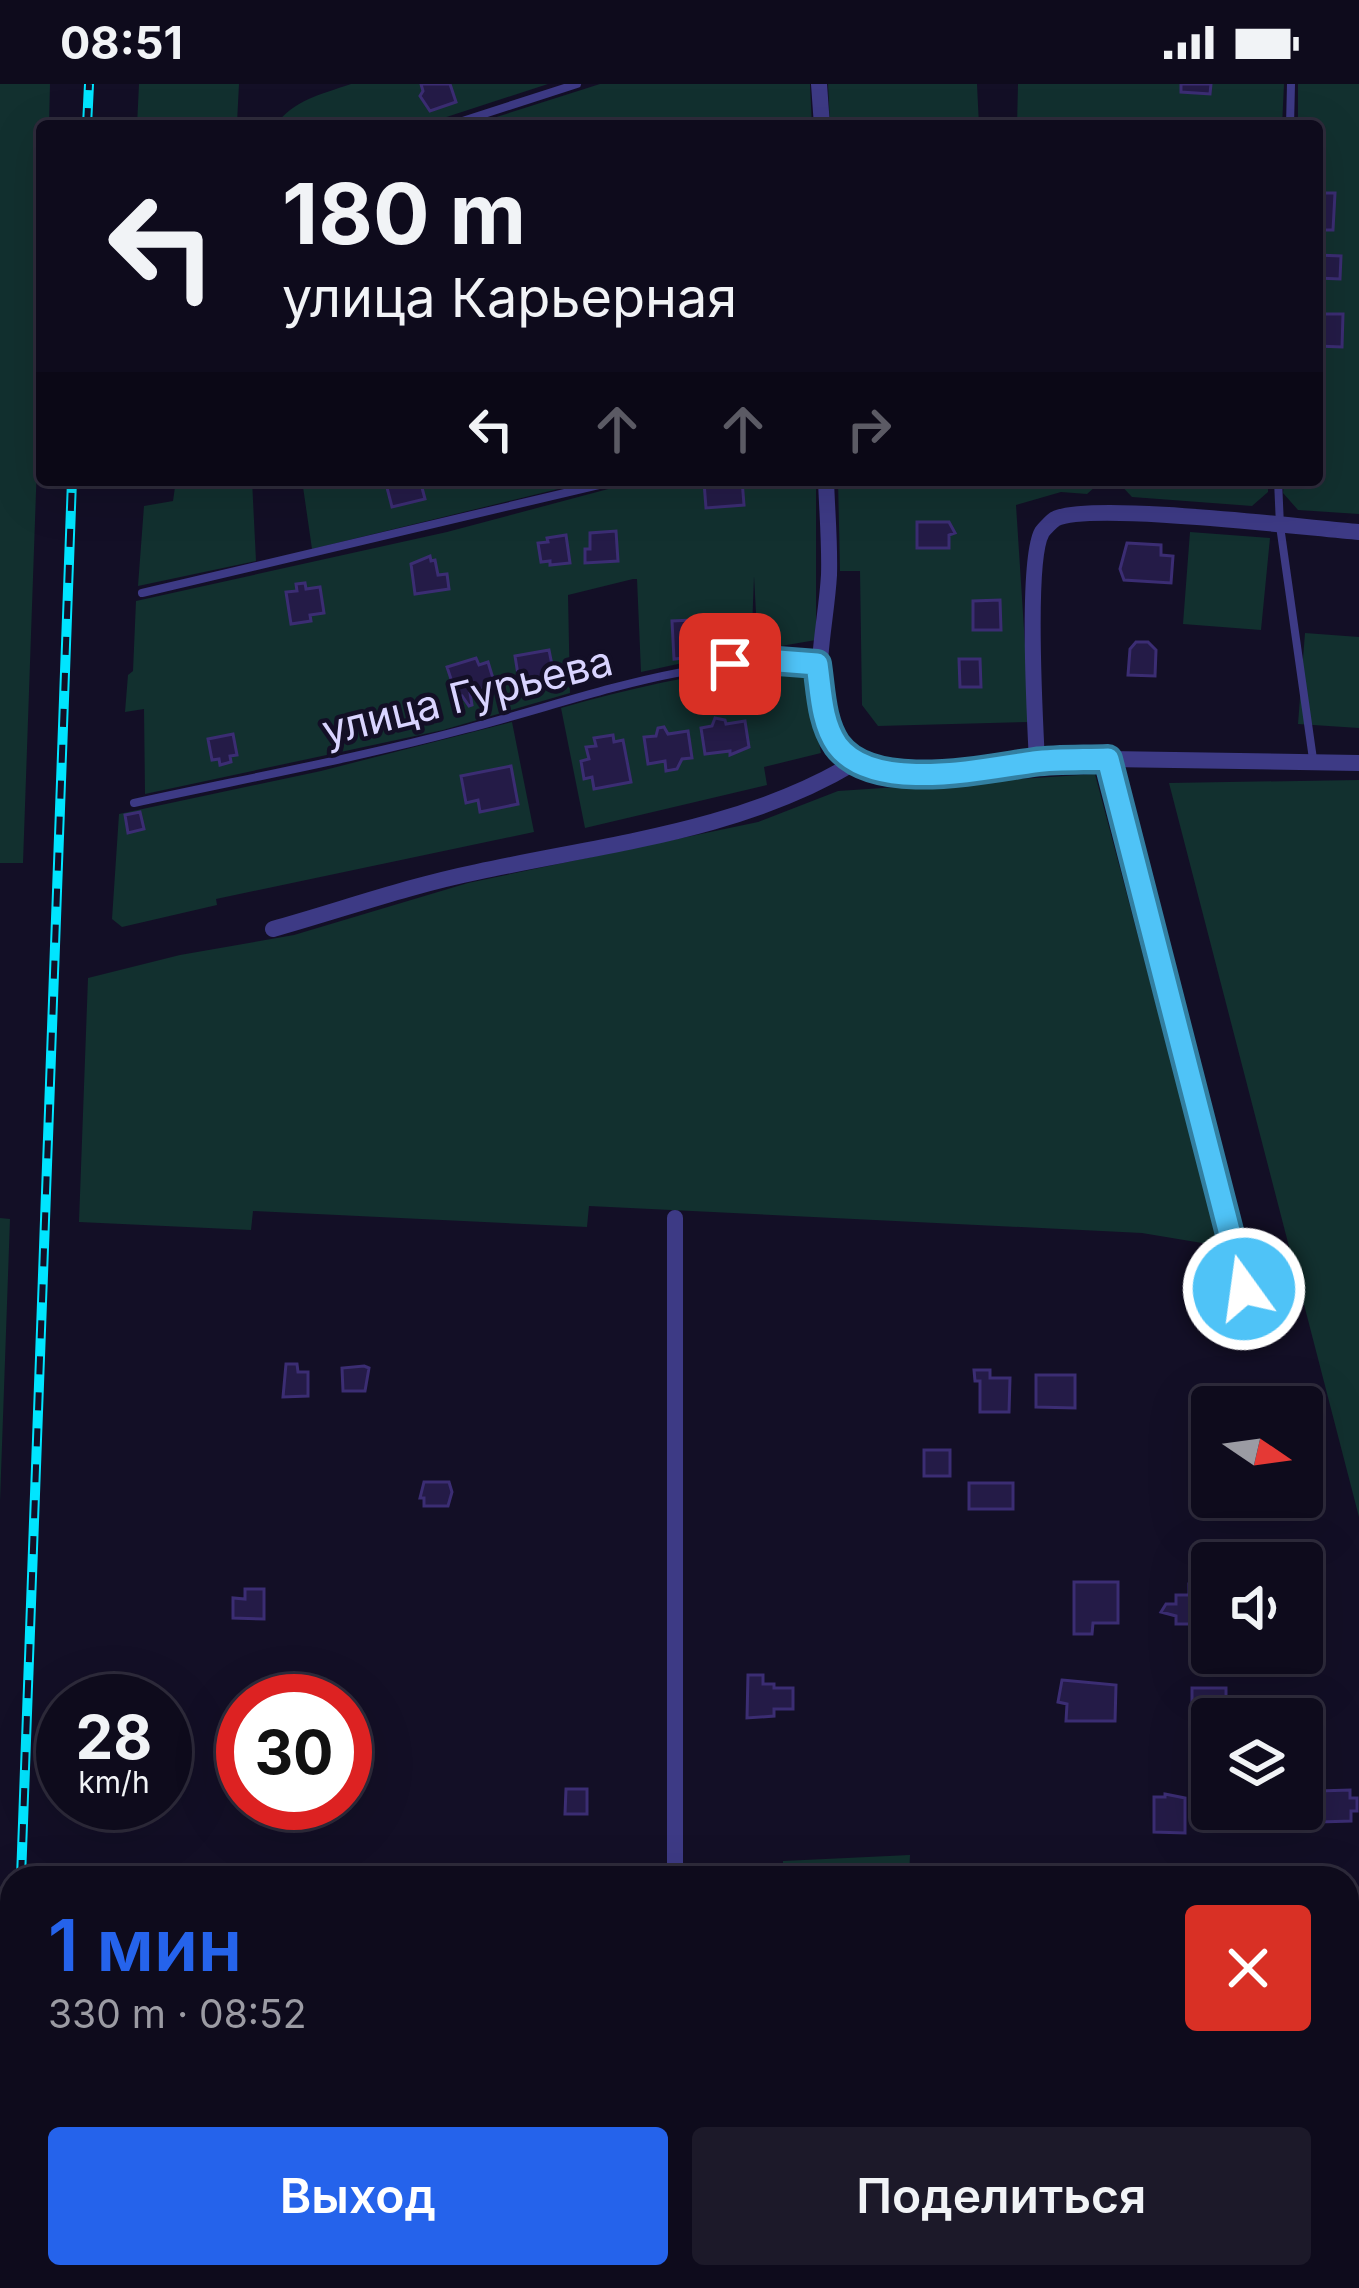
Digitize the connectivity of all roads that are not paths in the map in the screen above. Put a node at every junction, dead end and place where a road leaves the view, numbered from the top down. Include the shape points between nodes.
1 (577, 84) edge
2 (819, 84) edge
3 (1291, 84) edge
4 (466, 120) edge
5 (822, 120) edge
6 (1289, 120) edge
7 (595, 486) edge
8 (826, 486) edge
9 (1278, 486) edge
10 (1280, 526) junction
11 (1359, 532) edge
12 (142, 593) dead end
13 (817, 664) junction
14 (1108, 759) junction
15 (1313, 760) junction
16 (1036, 762) junction
17 (854, 763) junction
18 (1359, 763) edge
19 (134, 803) dead end
20 (274, 929) dead end
21 (675, 1218) dead end
22 (1255, 1333) dead end
23 (675, 1866) edge

1 - 4 lane
2 - 5 street
3 - 6 lane
7 - 12 lane
8 - 13 street via 829,568
9 - 10 lane
10 - 11 street
10 - 15 lane
10 - 16 street via 1115,512 1057,517 1043,529 1036,548
13 - 17 street via 825,722
13 - 19 lane, улица Гурьева via 694,668
14 - 15 street
14 - 16 street
14 - 22 street
15 - 18 street
16 - 17 street via 963,774
17 - 20 street via 750,813 470,873
21 - 23 street

